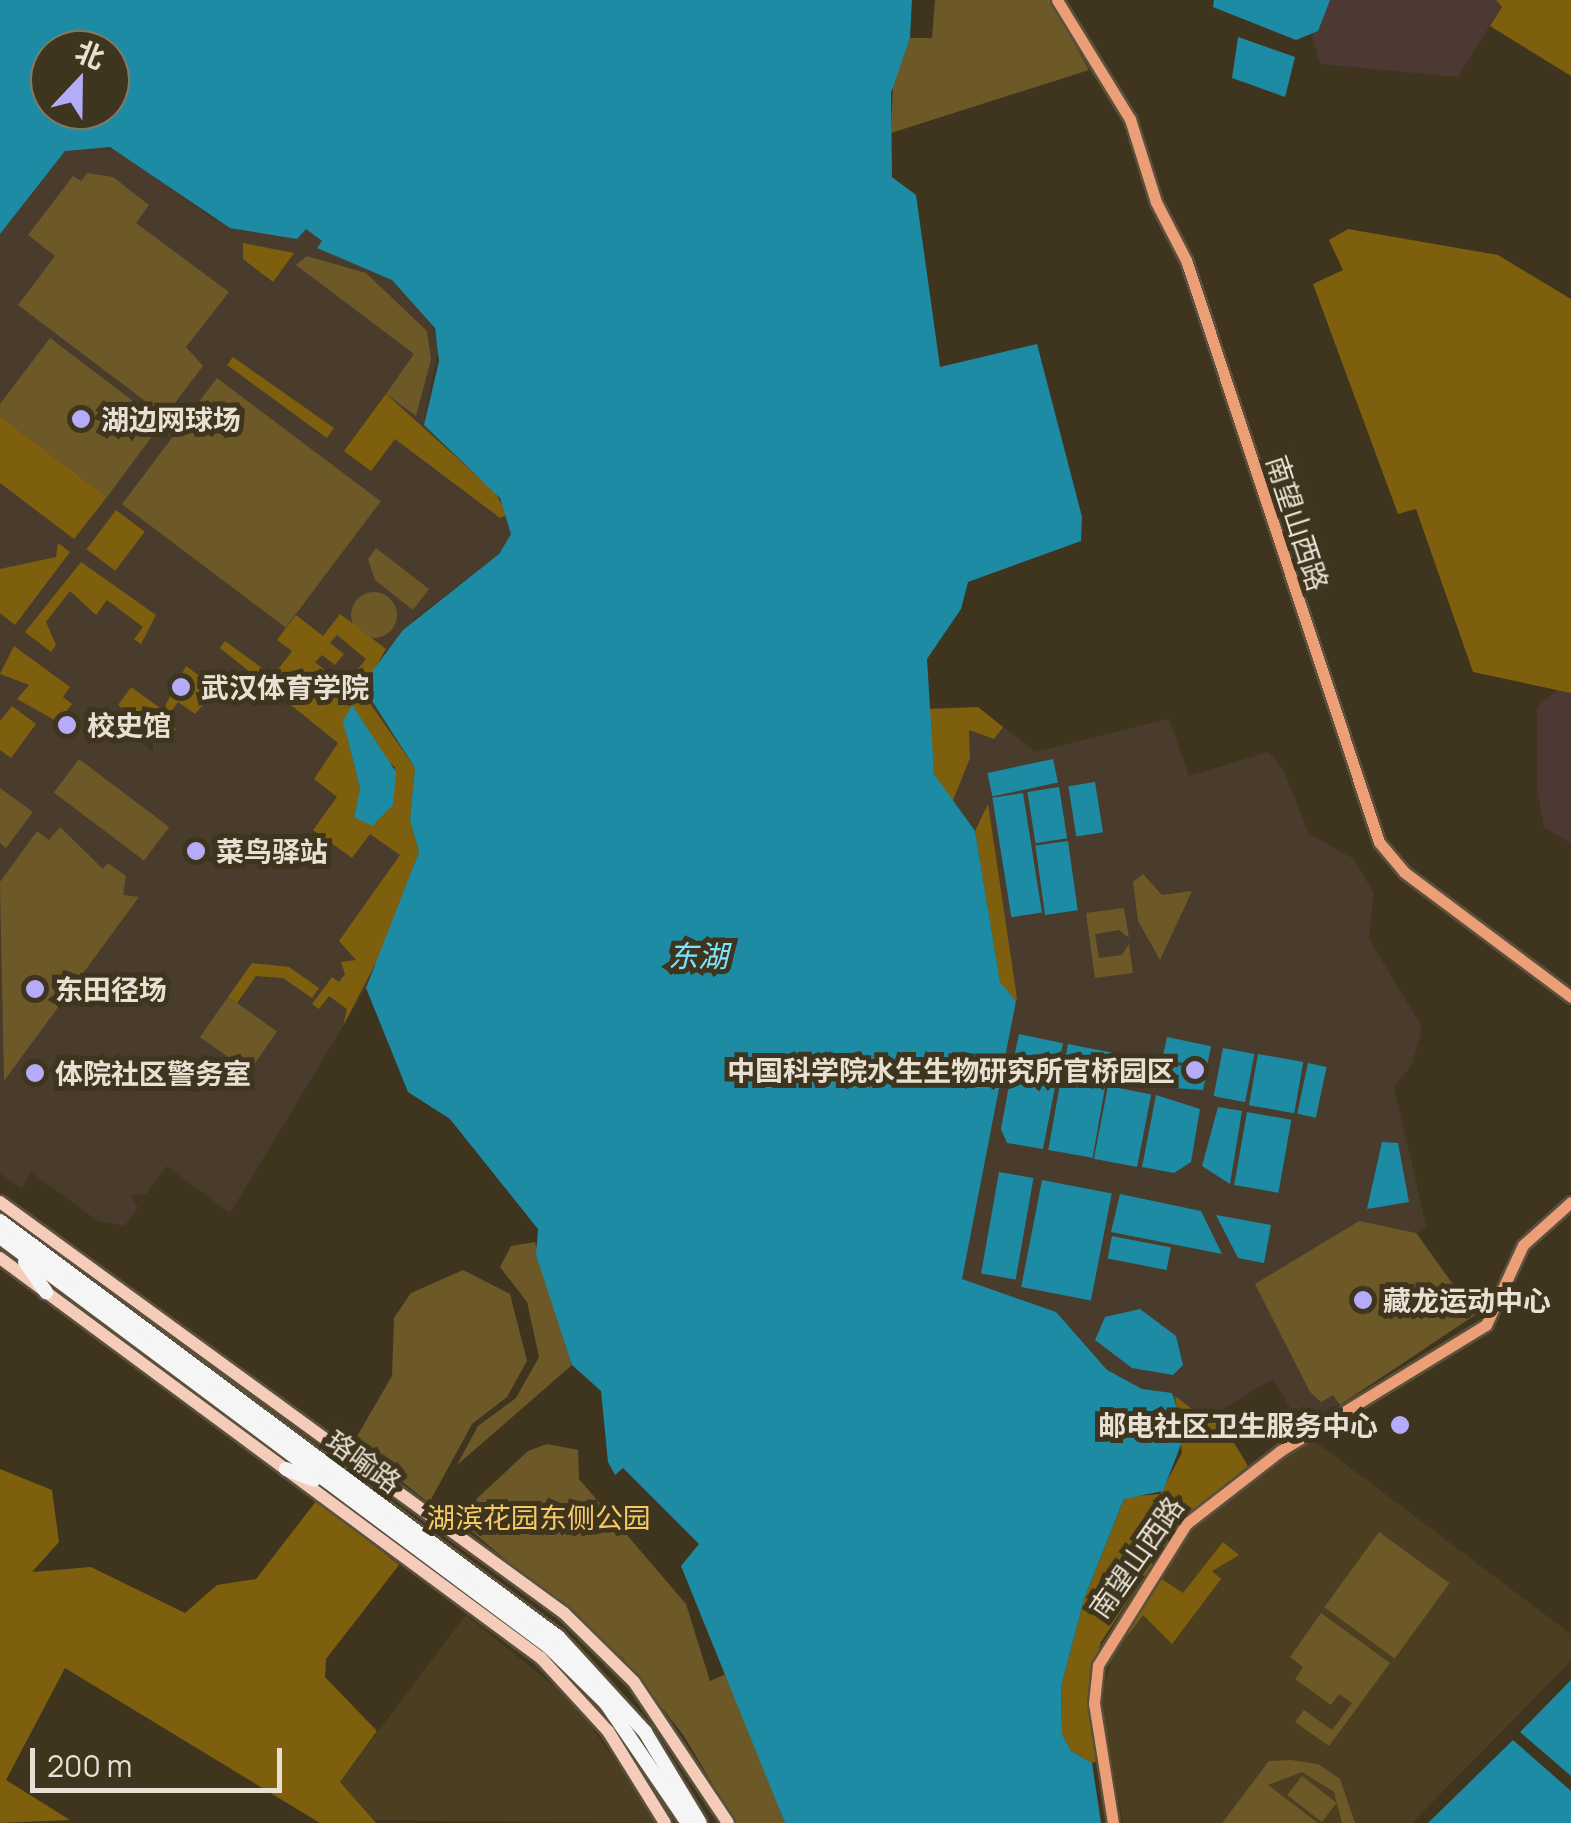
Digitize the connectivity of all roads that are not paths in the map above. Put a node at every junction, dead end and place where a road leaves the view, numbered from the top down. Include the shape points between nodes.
1 (1057, 0) edge
2 (1571, 997) edge
3 (0, 1202) edge
4 (1571, 1202) edge
5 (0, 1221) edge
6 (0, 1238) edge
7 (16, 1249) junction
8 (0, 1258) edge
9 (46, 1292) junction
10 (286, 1469) junction
11 (336, 1489) junction
12 (665, 1823) edge
13 (688, 1823) edge
14 (700, 1823) edge
15 (728, 1823) edge
16 (1113, 1823) edge

1 - 2 street, 南望山西路 via 1130,119 1156,202 1186,260 1379,842 1404,872
3 - 15 main road via 564,1613 634,1682
4 - 16 street, 南望山西路 via 1518,1252 1486,1325 1280,1451 1186,1524 1098,1665 1094,1703
5 - 14 highway, 珞喻路 via 558,1637 645,1732
6 - 7 highway, 珞喻路
7 - 9 highway
7 - 11 highway, 珞喻路
8 - 9 main road
9 - 10 main road
10 - 11 highway
10 - 12 main road via 555,1671 618,1745
11 - 13 highway, 珞喻路 via 575,1671 636,1742

